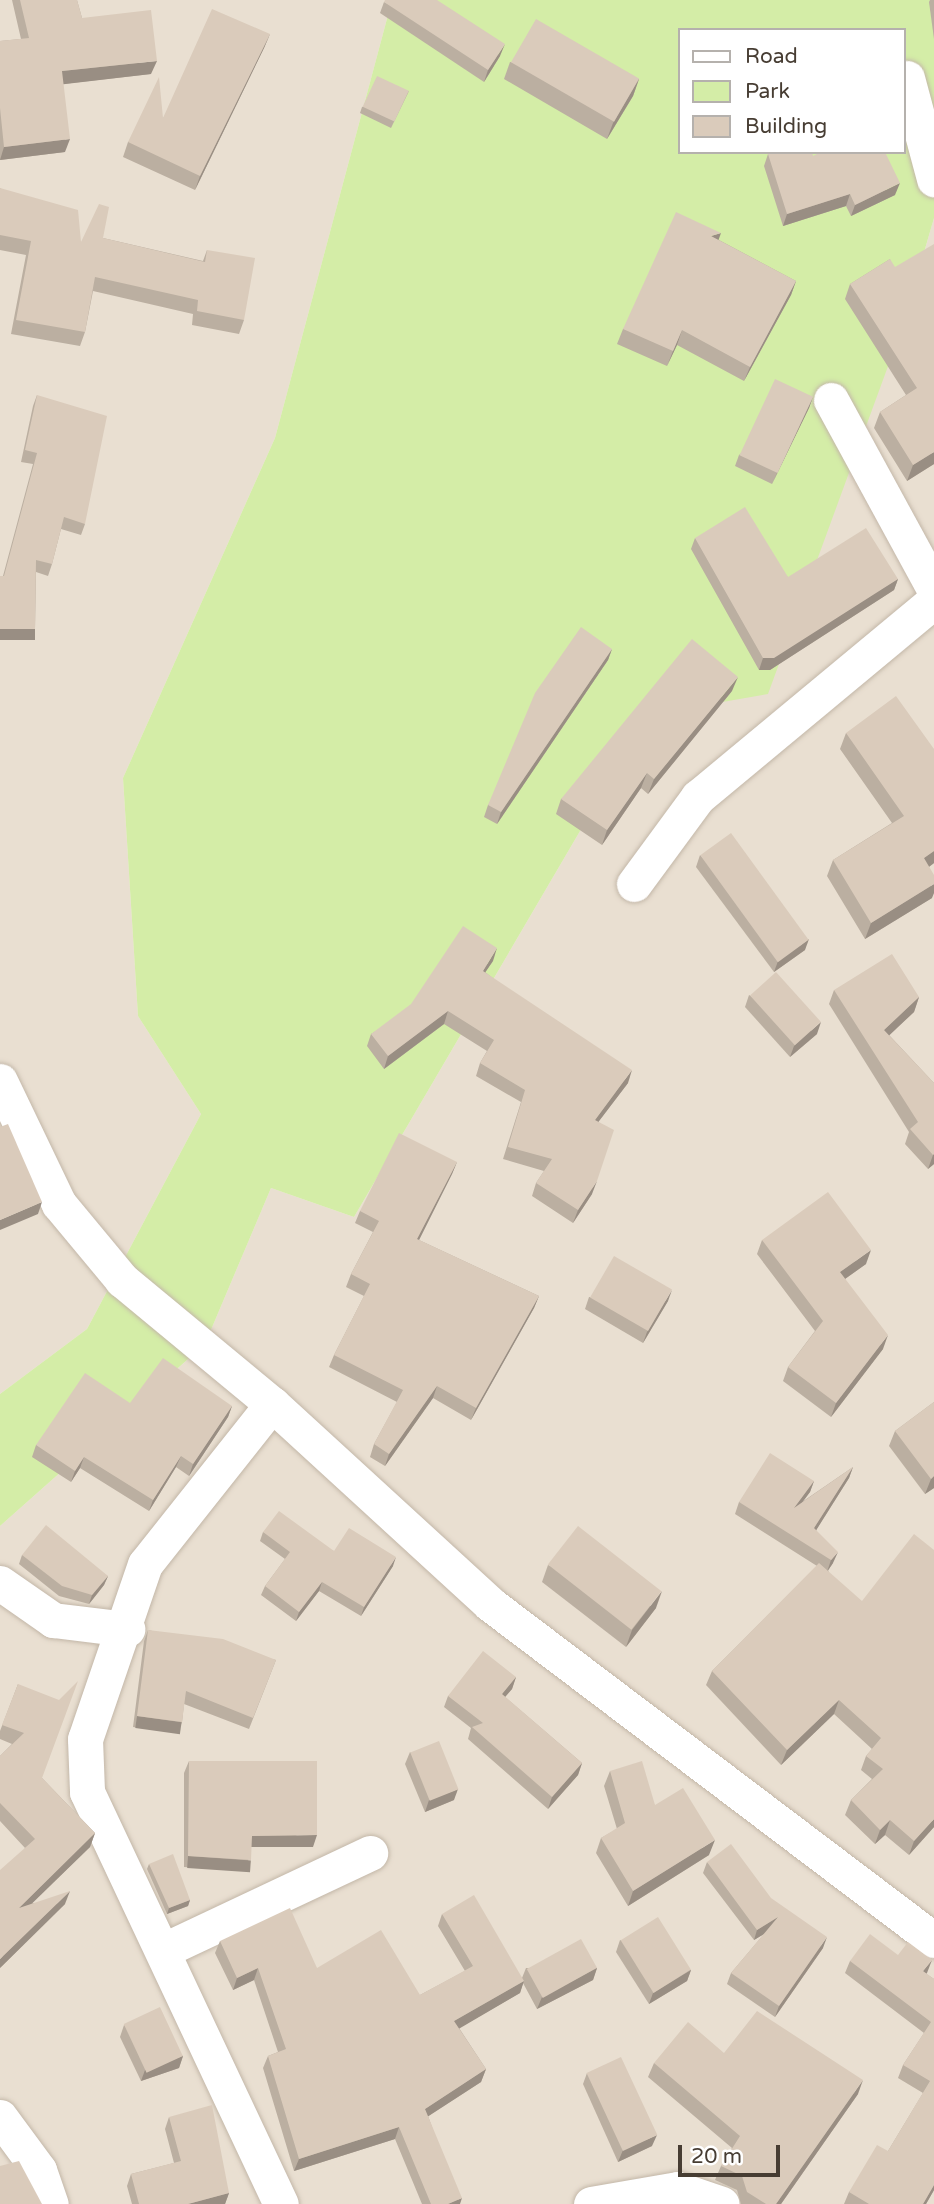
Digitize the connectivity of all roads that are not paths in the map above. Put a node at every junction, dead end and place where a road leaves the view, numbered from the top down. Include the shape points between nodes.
1 (906, 78) dead end
2 (934, 179) edge
3 (831, 400) dead end
4 (934, 589) edge
5 (934, 601) edge
6 (634, 884) dead end
7 (0, 1081) edge
8 (272, 1404) junction
9 (0, 1583) edge
10 (127, 1629) junction
11 (370, 1853) dead end
12 (934, 1940) edge
13 (164, 1950) junction
14 (0, 2117) edge
15 (51, 2204) edge
16 (281, 2204) edge
17 (592, 2204) edge
18 (722, 2204) edge

1 - 2 street
3 - 4 street
5 - 6 street via 698,797
7 - 8 street via 59,1203 121,1280
8 - 10 street via 145,1564 129,1603
8 - 12 street via 490,1604
9 - 10 street via 53,1620
10 - 13 street via 85,1739 87,1793
11 - 13 street
13 - 16 street
14 - 15 street via 39,2170
17 - 18 street via 678,2189

